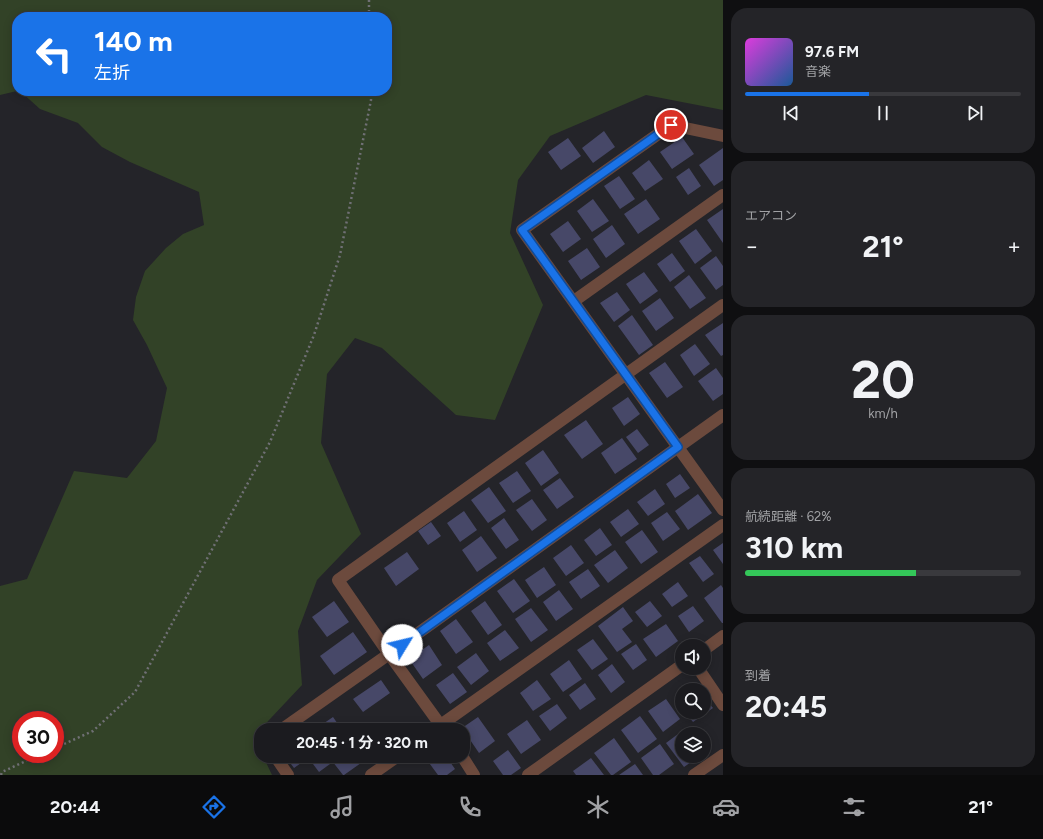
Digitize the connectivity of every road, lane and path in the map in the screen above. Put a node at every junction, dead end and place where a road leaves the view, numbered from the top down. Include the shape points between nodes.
1 (369, 0) edge
2 (369, 12) edge
3 (371, 96) edge
4 (723, 136) edge
5 (723, 195) edge
6 (574, 301) junction
7 (723, 305) edge
8 (626, 375) junction
9 (723, 415) edge
10 (678, 447) junction
11 (723, 510) edge
12 (723, 525) edge
13 (723, 636) edge
14 (711, 645) edge
15 (389, 654) junction
16 (675, 670) edge
17 (703, 675) edge
18 (723, 705) edge
19 (290, 723) edge
20 (437, 723) edge
21 (447, 723) edge
22 (64, 744) edge
23 (723, 755) edge
24 (22, 763) edge
25 (280, 763) edge
26 (388, 763) edge
27 (466, 763) edge
28 (1, 775) edge
29 (288, 775) edge
30 (371, 775) edge
31 (474, 775) edge
32 (528, 775) edge
33 (694, 775) edge

1 - 2 path
3 - 22 path via 340,255 314,335 270,442 135,692 93,731
4 - 6 street via 671,125 522,230
5 - 6 street
6 - 8 street
7 - 8 street
8 - 10 street
8 - 15 street via 338,580
9 - 10 street
10 - 11 street
10 - 15 street
12 - 21 street
13 - 14 street
15 - 19 street
15 - 20 street
16 - 32 street
17 - 18 street
23 - 33 street
24 - 28 path via 2,772
25 - 29 street
26 - 30 street
27 - 31 street

